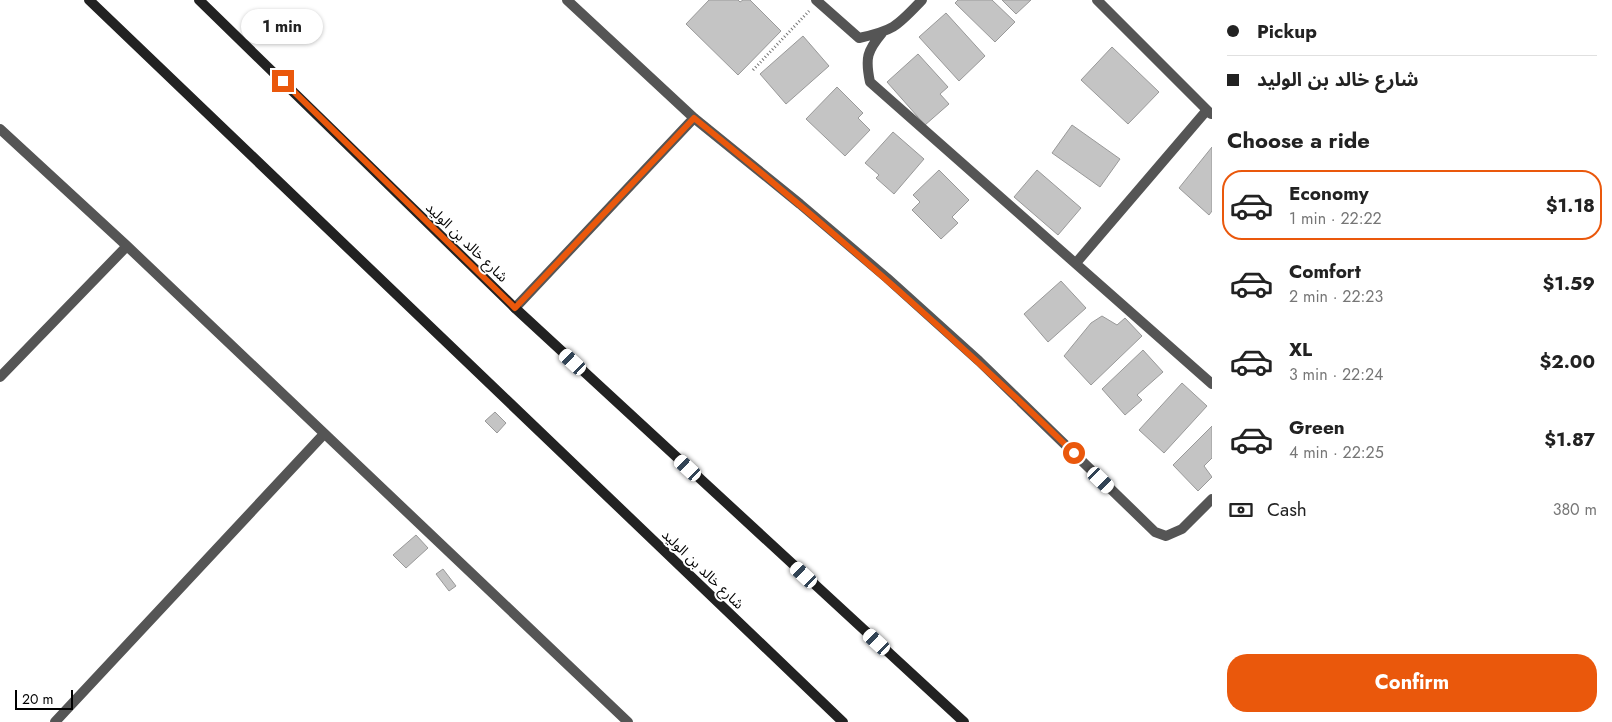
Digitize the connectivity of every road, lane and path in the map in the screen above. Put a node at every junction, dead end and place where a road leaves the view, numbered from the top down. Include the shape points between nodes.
1 (90, 0) edge
2 (199, 0) edge
3 (566, 0) edge
4 (922, 0) edge
5 (1097, 0) edge
6 (817, 1) edge
7 (882, 33) junction
8 (753, 70) dead end
9 (1210, 112) edge
10 (694, 118) junction
11 (0, 129) edge
12 (127, 246) junction
13 (1076, 263) junction
14 (515, 308) junction
15 (0, 377) edge
16 (1212, 384) edge
17 (324, 434) junction
18 (1212, 499) edge
19 (55, 722) edge
20 (628, 722) edge
21 (843, 722) edge
22 (964, 722) edge

1 - 21 main road, شارع خالد بن الوليد
2 - 14 main road, شارع خالد بن الوليد
3 - 10 street
4 - 7 street via 895,28
5 - 9 street
6 - 7 street via 859,38
6 - 8 path
7 - 13 street via 870,47 866,64 870,82
9 - 13 street
10 - 14 street
10 - 18 street via 894,284 1155,532 1166,536 1182,529
11 - 12 street
12 - 15 street
12 - 17 street
13 - 16 street
14 - 22 main road, شارع خالد بن الوليد
17 - 19 street
17 - 20 street

